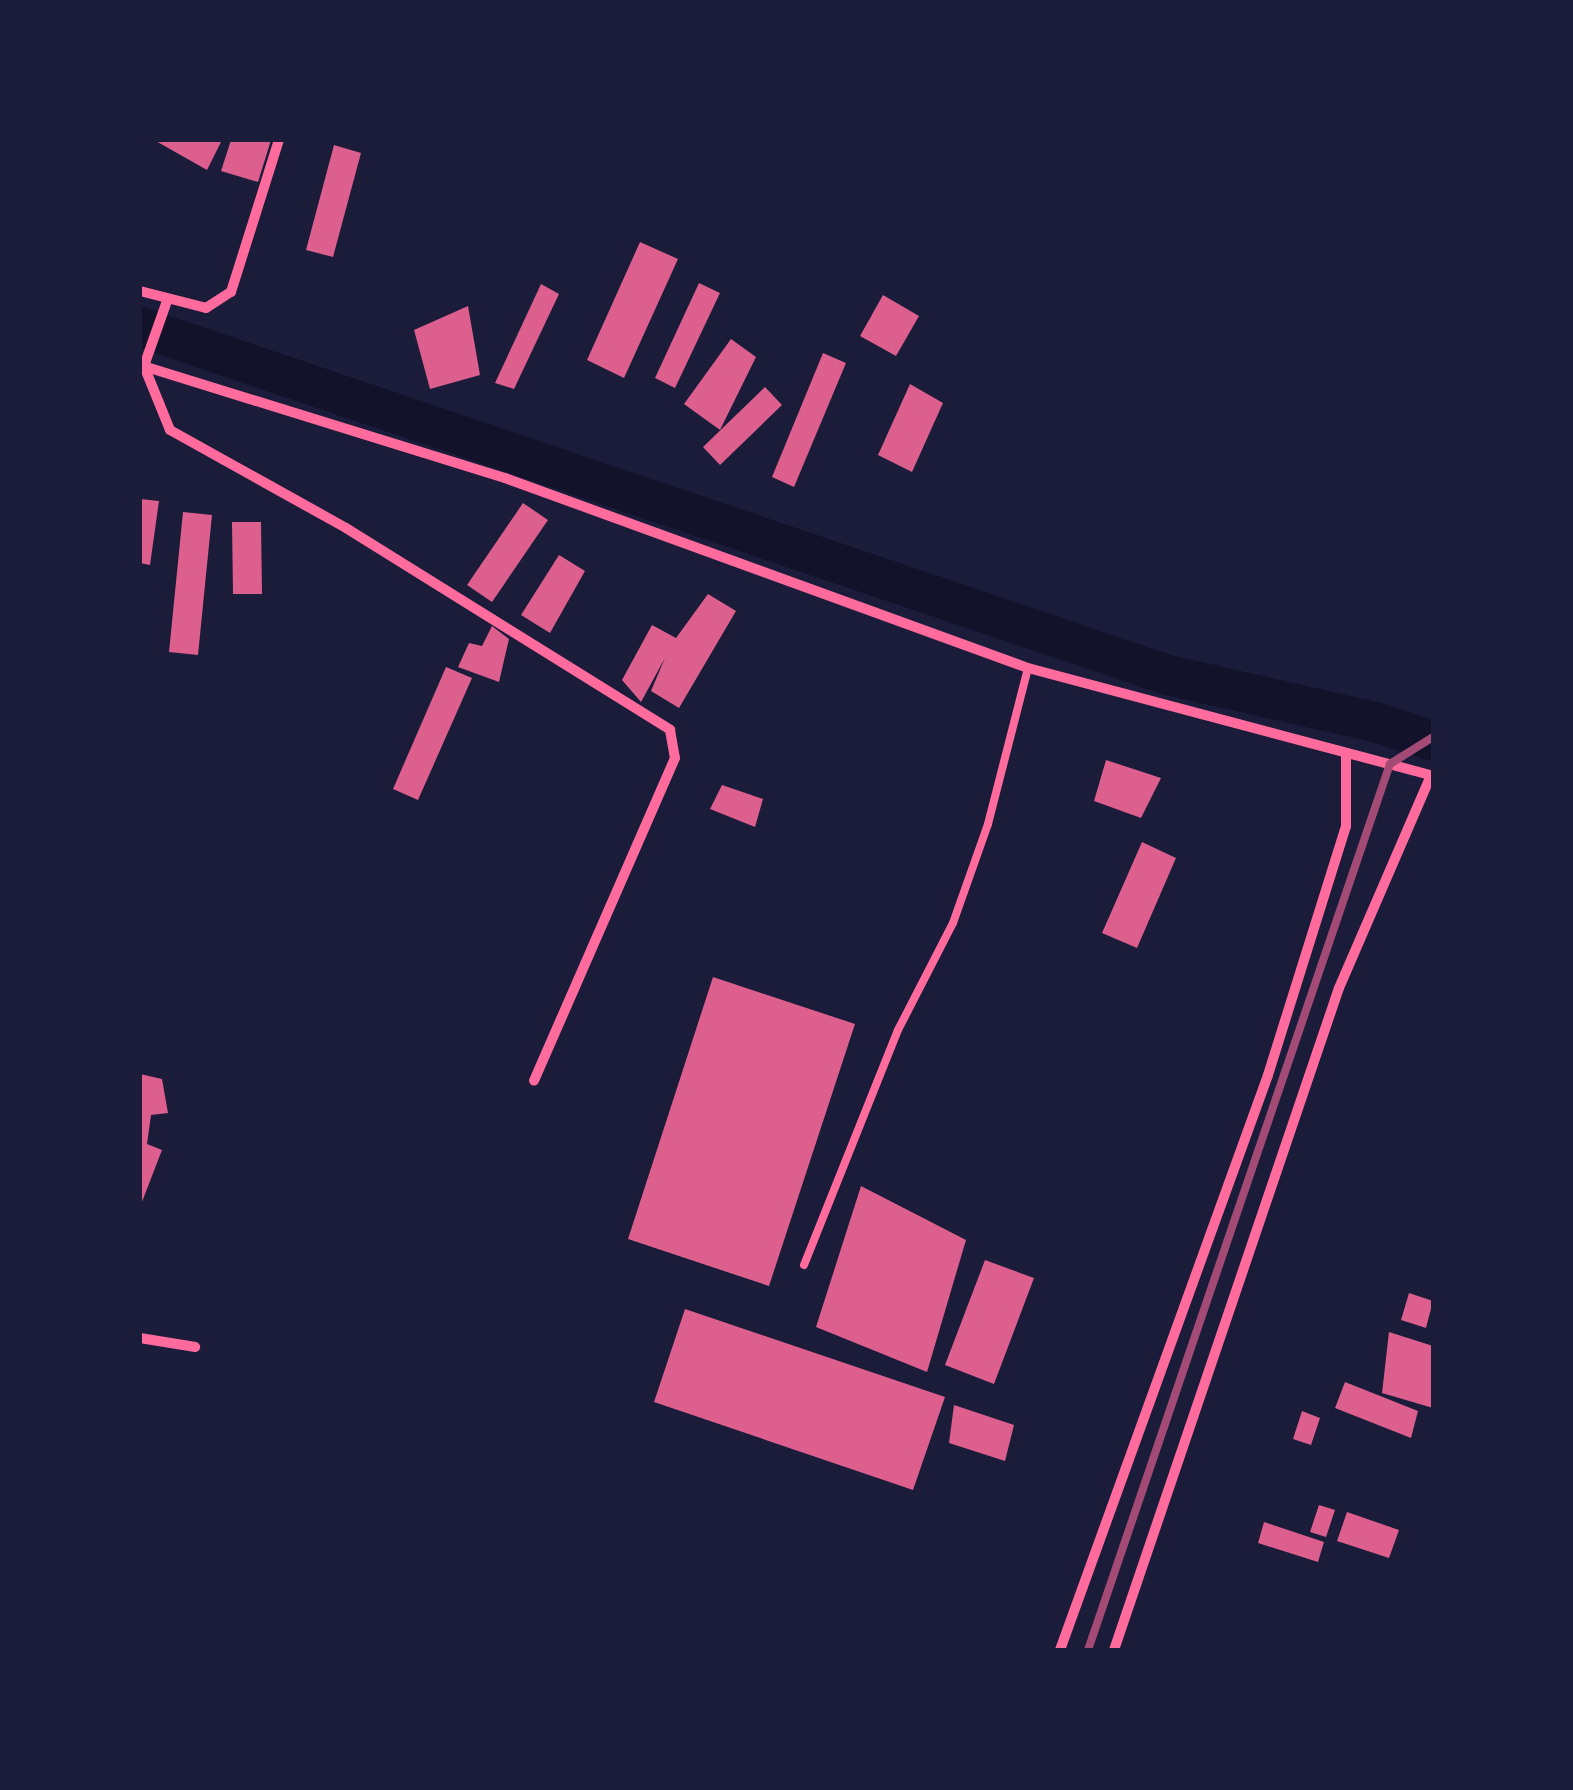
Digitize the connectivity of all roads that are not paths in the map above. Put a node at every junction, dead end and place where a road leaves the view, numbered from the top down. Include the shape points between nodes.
1 (279, 140) edge
2 (140, 291) edge
3 (167, 301) junction
4 (142, 365) edge
5 (1028, 668) junction
6 (1346, 754) junction
7 (1432, 775) edge
8 (534, 1081) dead end
9 (804, 1265) dead end
10 (140, 1338) edge
11 (195, 1347) dead end
12 (1060, 1650) edge
13 (1114, 1650) edge

1 - 3 street via 231,292 206,308
2 - 3 street
3 - 4 street
4 - 5 street via 506,478
4 - 8 street via 170,430 346,528 670,730 675,758
5 - 6 street
5 - 9 lane via 988,824 953,923 898,1030
6 - 7 street
6 - 12 street via 1346,826 1268,1076
7 - 13 street via 1340,988
10 - 11 street

